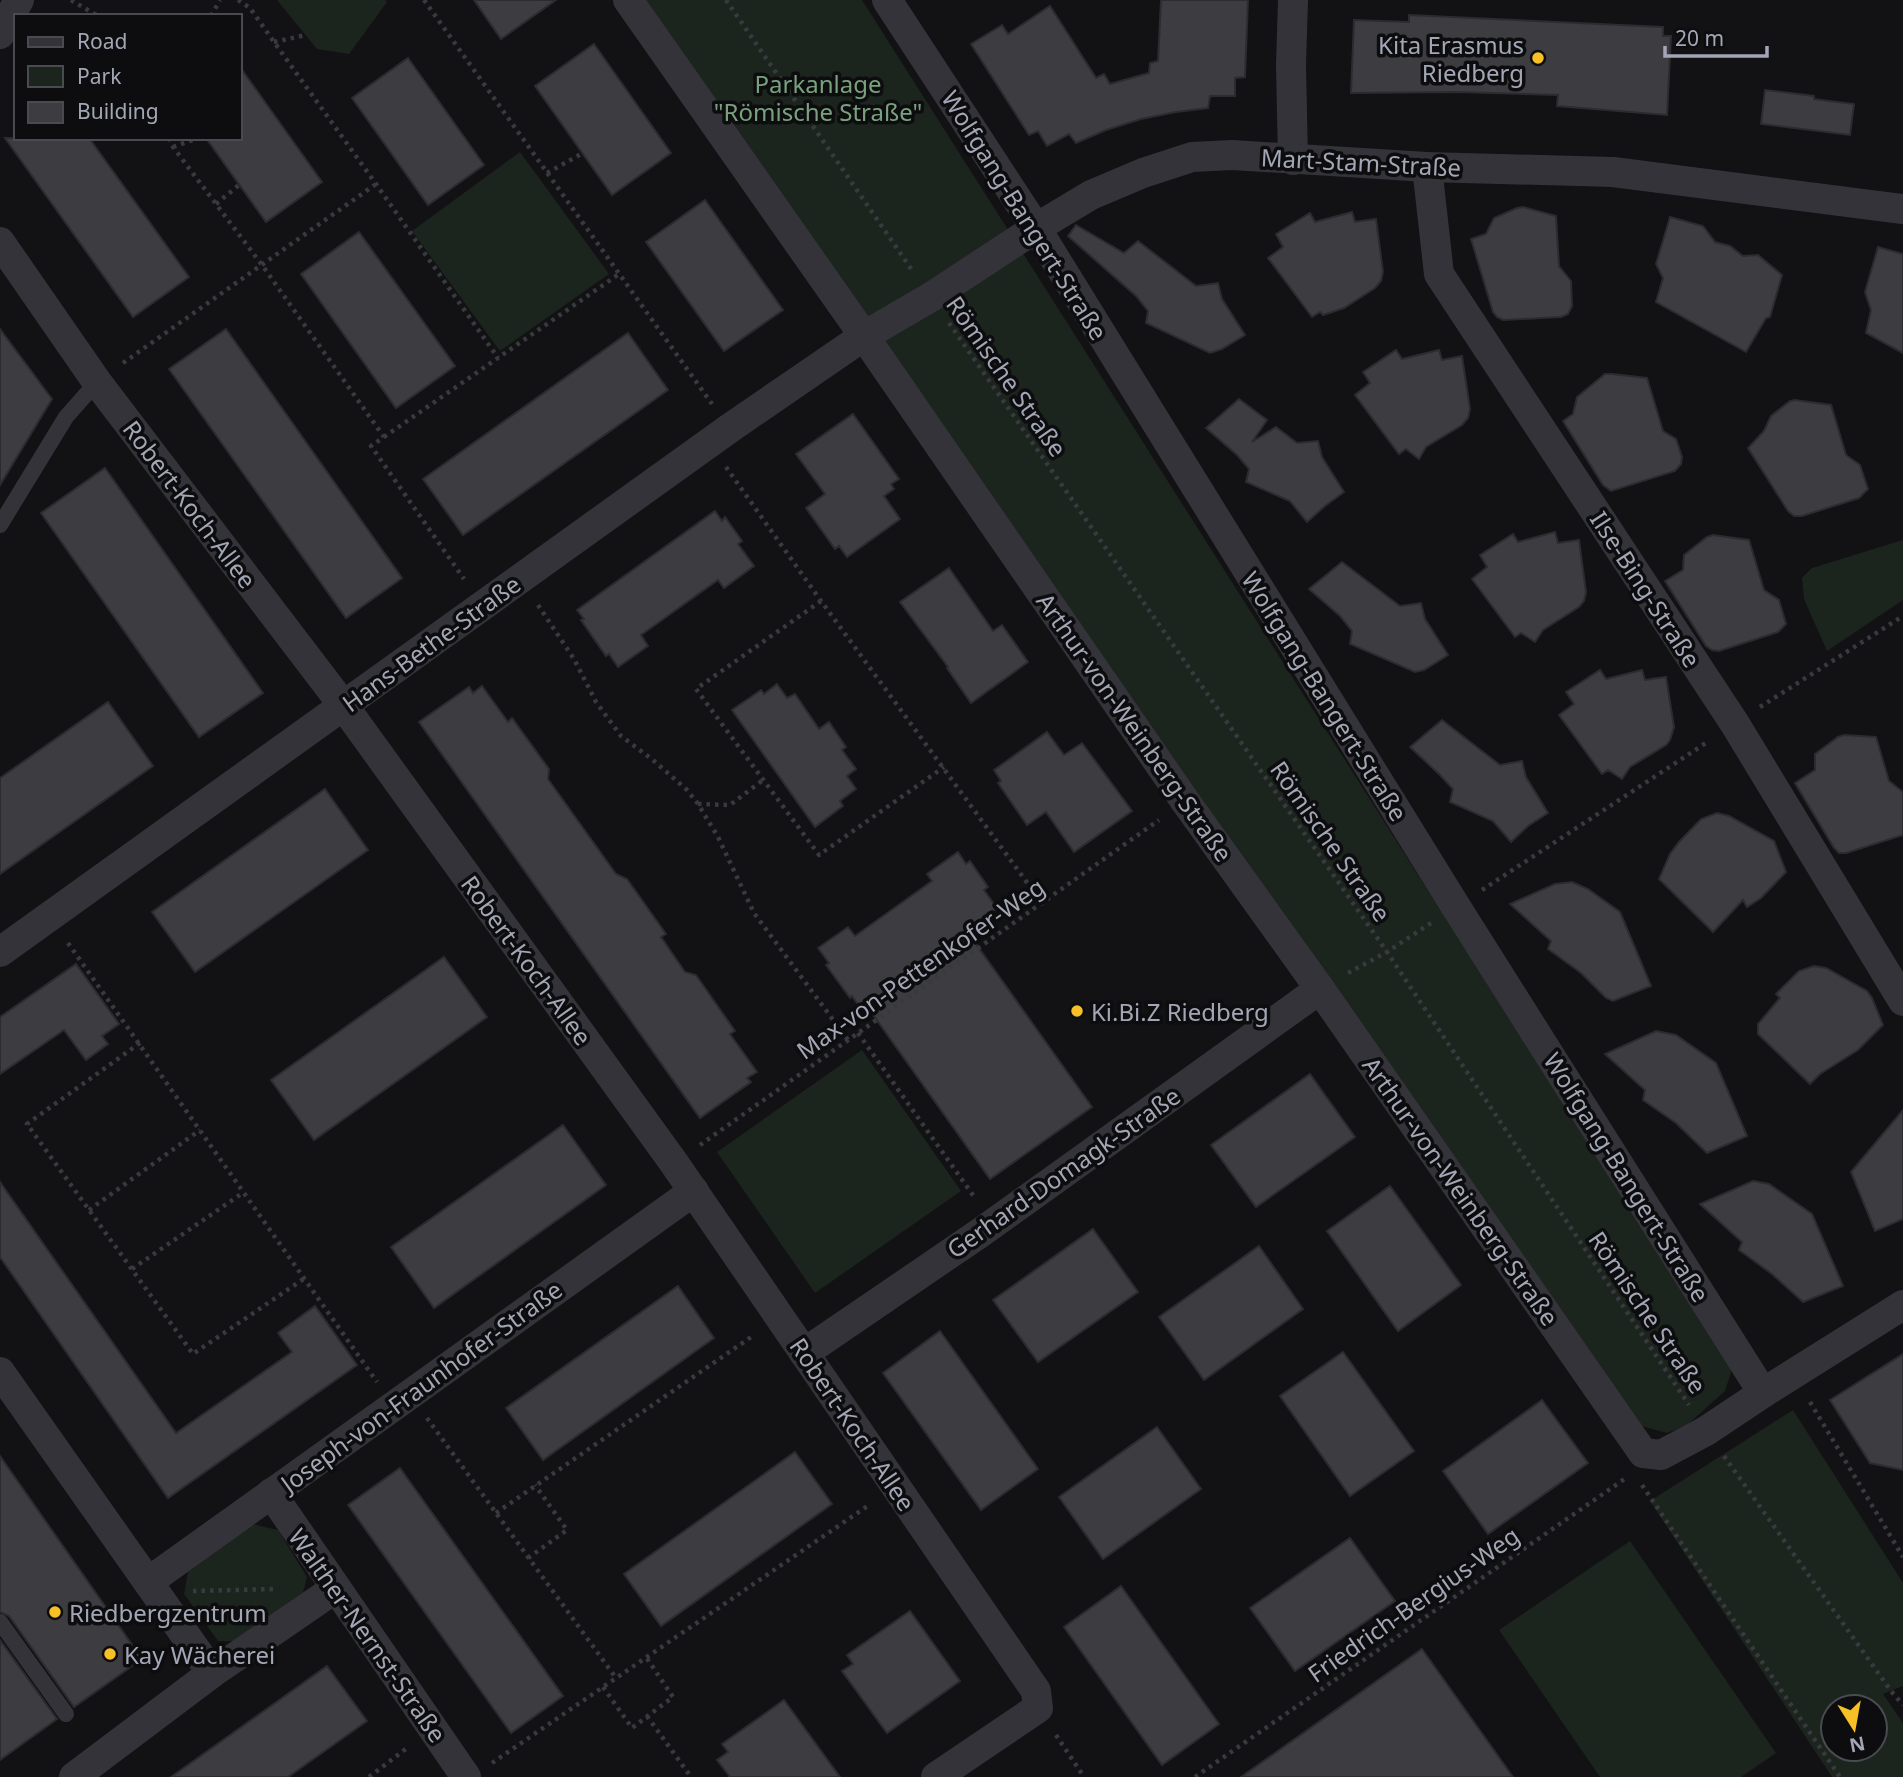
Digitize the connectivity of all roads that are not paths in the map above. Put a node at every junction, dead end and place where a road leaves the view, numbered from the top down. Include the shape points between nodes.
1 (19, 0) edge
2 (628, 0) edge
3 (887, 0) edge
4 (1293, 0) edge
5 (0, 34) edge
6 (1293, 160) junction
7 (1427, 167) junction
8 (1903, 209) edge
9 (1035, 228) junction
10 (0, 242) edge
11 (864, 336) junction
12 (97, 382) junction
13 (0, 526) edge
14 (344, 705) junction
15 (0, 952) edge
16 (1320, 989) junction
17 (1903, 1001) edge
18 (694, 1191) junction
19 (1903, 1305) edge
20 (804, 1353) junction
21 (0, 1372) edge
22 (1763, 1393) junction
23 (271, 1493) junction
24 (151, 1587) junction
25 (336, 1588) junction
26 (0, 1622) edge
27 (212, 1673) junction
28 (65, 1714) dead end
29 (474, 1773) edge
30 (74, 1777) edge
31 (936, 1777) edge

1 - 5 street
2 - 11 street, Arthur-von-Weinberg-Straße
3 - 9 street, Wolfgang-Bangert-Straße
4 - 6 street
6 - 7 street, Mart-Stam-Straße
6 - 9 street, Mart-Stam-Straße via 1192,157 1091,195
7 - 8 street, Mart-Stam-Straße via 1613,172
7 - 17 street, Ilse-Bing-Straße via 1439,274 1735,724
9 - 11 street, Mart-Stam-Straße
9 - 22 street, Wolfgang-Bangert-Straße
10 - 12 street, Robert-Koch-Allee
11 - 14 street, Hans-Bethe-Straße
11 - 16 street, Arthur-von-Weinberg-Straße via 1185,802
12 - 13 lane via 66,417
12 - 14 street, Robert-Koch-Allee
14 - 15 street, Hans-Bethe-Straße
14 - 18 street, Robert-Koch-Allee
16 - 20 street, Gerhard-Domagk-Straße via 993,1224
16 - 22 street, Arthur-von-Weinberg-Straße via 1639,1463 1706,1431
18 - 20 street, Robert-Koch-Allee
18 - 23 street, Joseph-von-Fraunhofer-Straße
19 - 22 street
20 - 31 street, Robert-Koch-Allee via 1037,1699
21 - 24 street
23 - 24 street, Joseph-von-Fraunhofer-Straße
23 - 25 street, Walther-Nernst-Straße
24 - 27 street
25 - 27 street
25 - 29 street, Walther-Nernst-Straße via 432,1728
26 - 28 lane
27 - 30 street

